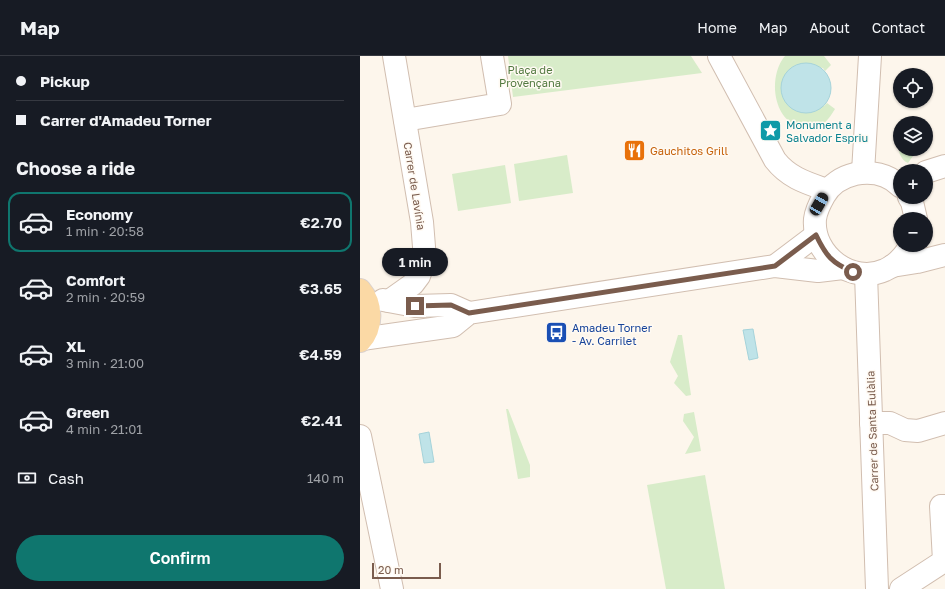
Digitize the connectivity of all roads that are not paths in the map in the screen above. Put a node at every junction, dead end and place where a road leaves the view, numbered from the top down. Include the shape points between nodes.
1 (394, 56) edge
2 (492, 56) edge
3 (718, 56) edge
4 (870, 56) edge
5 (405, 120) junction
6 (945, 166) edge
7 (933, 170) edge
8 (863, 172) junction
9 (893, 181) edge
10 (827, 190) junction
11 (816, 235) junction
12 (906, 252) edge
13 (945, 255) edge
14 (775, 266) junction
15 (892, 266) junction
16 (843, 268) junction
17 (866, 274) junction
18 (360, 290) edge
19 (389, 301) junction
20 (469, 313) junction
21 (361, 340) edge
22 (871, 423) junction
23 (945, 423) edge
24 (360, 436) edge
25 (945, 506) edge
26 (370, 528) edge
27 (392, 589) edge
28 (877, 589) edge
29 (901, 589) edge

1 - 5 street, Carrer de Lavínia
2 - 5 street via 500,104
3 - 10 street via 782,169 792,176
4 - 8 street
5 - 19 street, Carrer de Lavínia via 422,222 424,259 419,276 413,284
6 - 7 street
8 - 9 street via 876,173
8 - 10 street via 850,175
10 - 11 street via 819,204 815,219
11 - 14 street
11 - 16 street via 824,252
12 - 15 street
13 - 15 street
14 - 16 street via 818,271
14 - 20 street
15 - 17 street
16 - 17 street
17 - 22 street, Carrer de Santa Eulàlia
18 - 19 street
18 - 21 main road via 367,300 370,312 367,332
19 - 20 street via 415,306 451,305
20 - 21 street via 453,326
22 - 23 street via 890,423 905,430 918,430
22 - 28 street, Carrer de Santa Eulàlia
24 - 26 street
25 - 29 street via 941,506 944,561
26 - 27 street

